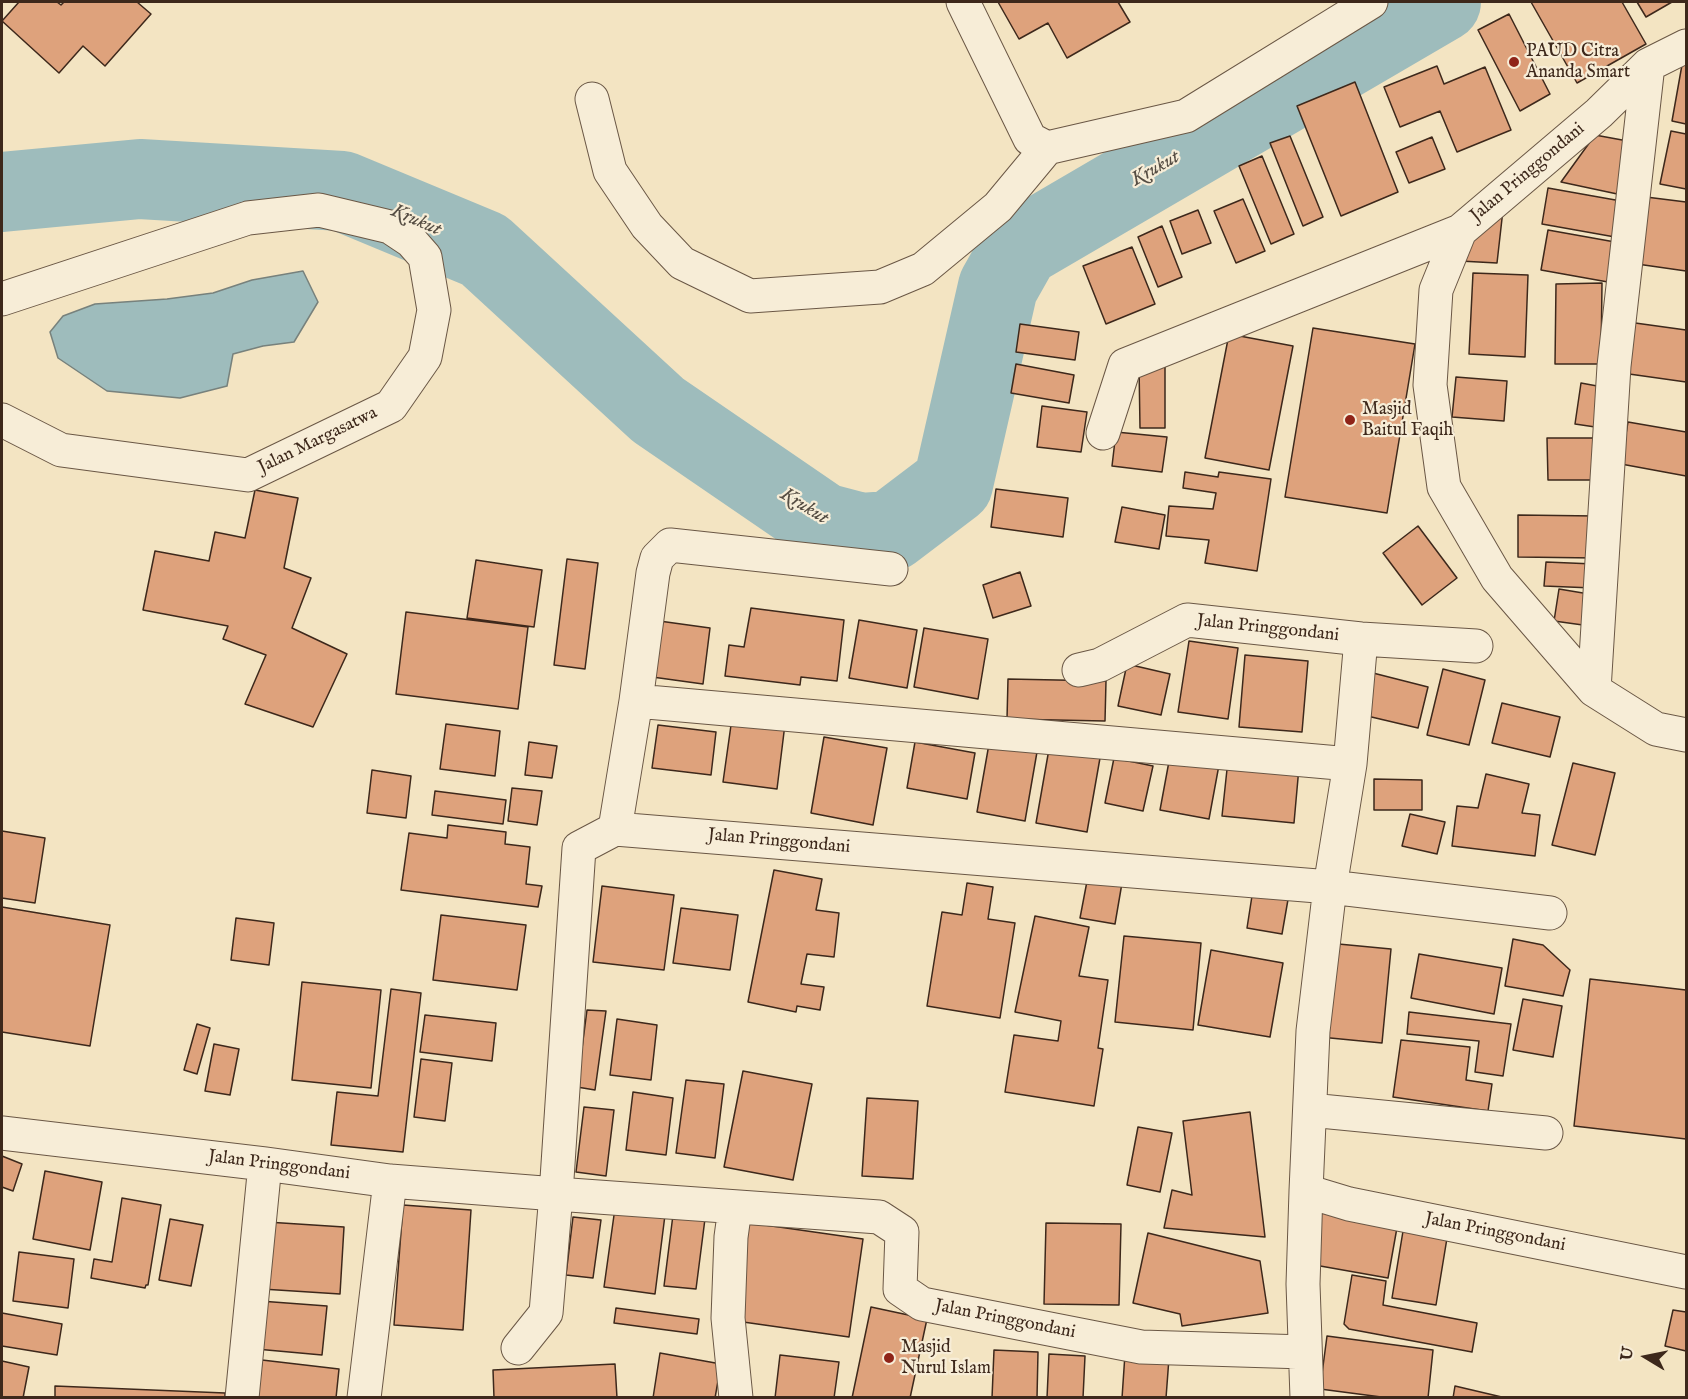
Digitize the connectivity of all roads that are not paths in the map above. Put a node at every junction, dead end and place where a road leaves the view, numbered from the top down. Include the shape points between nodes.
1 (963, 2) edge
2 (1371, 2) edge
3 (1686, 46) edge
4 (1648, 65) junction
5 (592, 99) dead end
6 (1047, 148) junction
7 (1460, 231) junction
8 (2, 299) edge
9 (2, 420) edge
10 (1103, 433) dead end
11 (891, 569) dead end
12 (1361, 639) junction
13 (1476, 646) dead end
14 (1079, 670) dead end
15 (1594, 690) junction
16 (636, 701) junction
17 (1686, 735) edge
18 (1350, 764) junction
19 (615, 829) junction
20 (1330, 887) junction
21 (1550, 913) dead end
22 (1310, 1110) junction
23 (2, 1133) edge
24 (1546, 1133) dead end
25 (265, 1164) junction
26 (390, 1181) junction
27 (1306, 1191) junction
28 (556, 1194) junction
29 (735, 1208) junction
30 (1686, 1272) edge
31 (518, 1348) dead end
32 (1305, 1352) junction
33 (242, 1398) edge
34 (364, 1398) edge
35 (736, 1398) edge
36 (1307, 1398) edge

1 - 6 street via 1030,139
2 - 6 street via 1186,116
3 - 4 street, Jalan Pringgondani
4 - 7 street, Jalan Pringgondani via 1599,113
4 - 15 street via 1614,366
5 - 6 street via 610,171 647,226 682,263 750,296 880,287 923,269 998,207
7 - 10 street via 1125,365
7 - 15 street, Jalan Pringgondani via 1436,290 1430,385 1444,487 1497,578
8 - 9 street, Jalan Margasatwa via 248,218 319,210 390,227 411,242 425,257 434,310 425,357 391,406 248,475 61,450
11 - 16 street via 670,545 657,558 653,573
12 - 13 street, Jalan Pringgondani
12 - 14 street, Jalan Pringgondani via 1187,621 1100,664
12 - 18 street, Jalan Pringgondani
15 - 17 street, Jalan Pringgondani via 1656,729
16 - 18 street
16 - 19 street
18 - 20 street, Jalan Pringgondani
19 - 20 street, Jalan Pringgondani
19 - 28 street via 579,848
20 - 21 street
20 - 22 street, Jalan Pringgondani via 1313,1031
22 - 24 street
22 - 27 street, Jalan Pringgondani
23 - 25 street, Jalan Pringgondani
25 - 26 street, Jalan Pringgondani
25 - 33 street
26 - 28 street, Jalan Pringgondani
26 - 34 street
27 - 30 street, Jalan Pringgondani via 1349,1204
27 - 32 street, Jalan Pringgondani via 1302,1284
28 - 29 street, Jalan Pringgondani
28 - 31 street via 546,1313
29 - 32 street, Jalan Pringgondani via 879,1217 902,1232 900,1288 922,1304 1141,1347
29 - 35 street via 728,1318
32 - 36 street, Jalan Pringgondani

